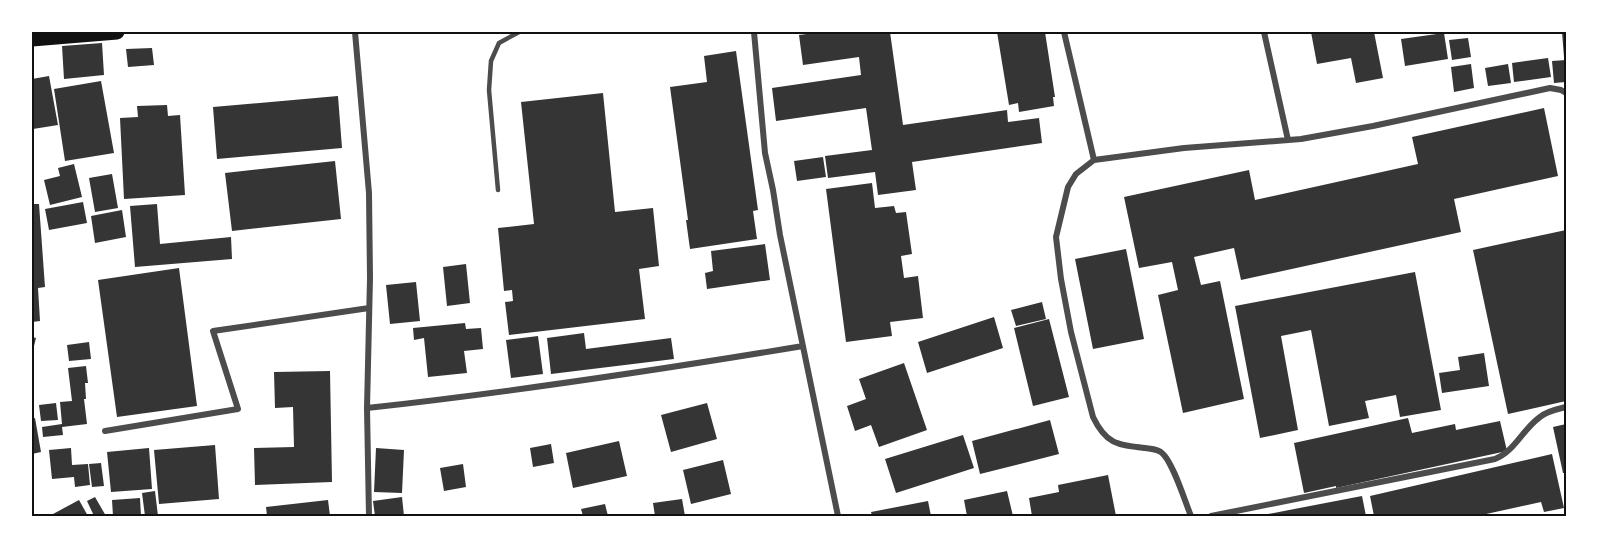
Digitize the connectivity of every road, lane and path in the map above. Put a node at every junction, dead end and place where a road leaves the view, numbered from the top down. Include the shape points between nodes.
1 (117, 32) edge
2 (355, 32) edge
3 (519, 32) edge
4 (754, 32) edge
5 (1064, 32) edge
6 (1264, 32) edge
7 (32, 39) edge
8 (1566, 93) edge
9 (1288, 140) junction
10 (1094, 160) junction
11 (498, 190) dead end
12 (369, 308) junction
13 (803, 346) junction
14 (1566, 407) edge
15 (367, 408) junction
16 (105, 431) dead end
17 (369, 516) edge
18 (838, 516) edge
19 (1191, 516) edge
20 (1211, 516) edge

1 - 7 main road
2 - 12 street via 369,193
3 - 11 lane via 499,43 490,61
4 - 13 street via 765,153
5 - 10 street
6 - 9 street
8 - 9 street via 1550,88
9 - 10 street
10 - 19 street via 1076,174 1068,188 1056,237 1071,333 1093,417 1106,438 1161,452
12 - 15 street
12 - 16 street via 213,331 238,409
13 - 15 street via 462,398
13 - 18 street
14 - 20 street via 1542,415 1504,456 1495,459
15 - 17 street

